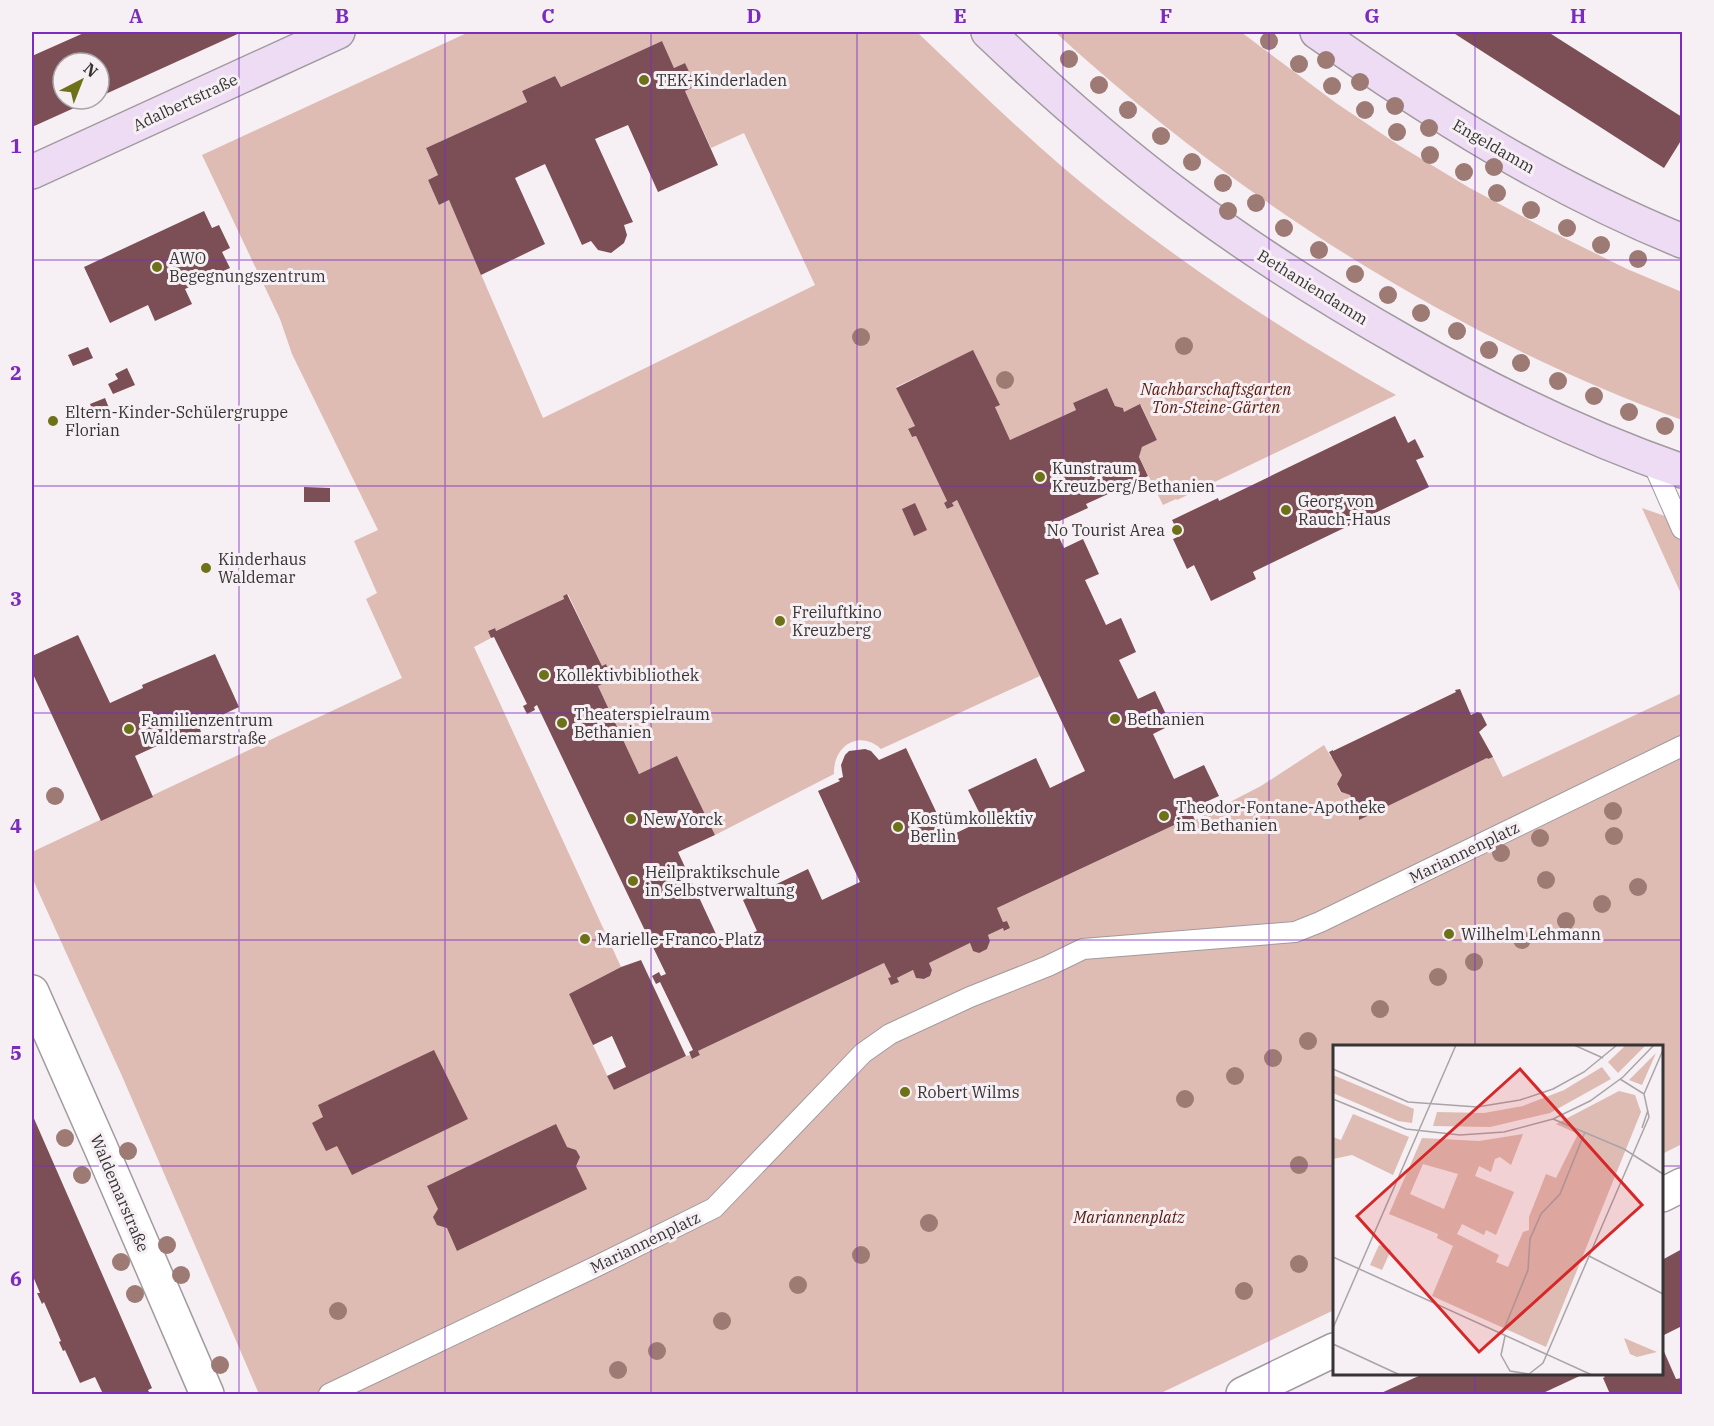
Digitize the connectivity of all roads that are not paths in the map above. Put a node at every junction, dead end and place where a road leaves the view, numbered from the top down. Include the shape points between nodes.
1 (338, 32) edge
2 (988, 32) edge
3 (1317, 32) edge
4 (32, 172) edge
5 (1683, 241) edge
6 (1668, 466) edge
7 (1683, 529) edge
8 (1683, 746) edge
9 (32, 992) edge
10 (1683, 1185) edge
11 (1663, 1195) edge
12 (1333, 1351) edge
13 (207, 1395) edge
14 (329, 1395) edge
15 (1243, 1395) edge

1 - 4 street, Adalbertstraße
2 - 6 street, Bethaniendamm via 1102,135 1186,201 1299,279 1455,371 1578,430
3 - 5 street, Engeldamm via 1424,105 1499,150 1613,210
6 - 7 lane
8 - 14 lane, Mariannenplatz via 1295,932 1083,949 890,1034 863,1053 714,1208
9 - 13 street, Waldemarstraße
10 - 11 street
12 - 15 street

